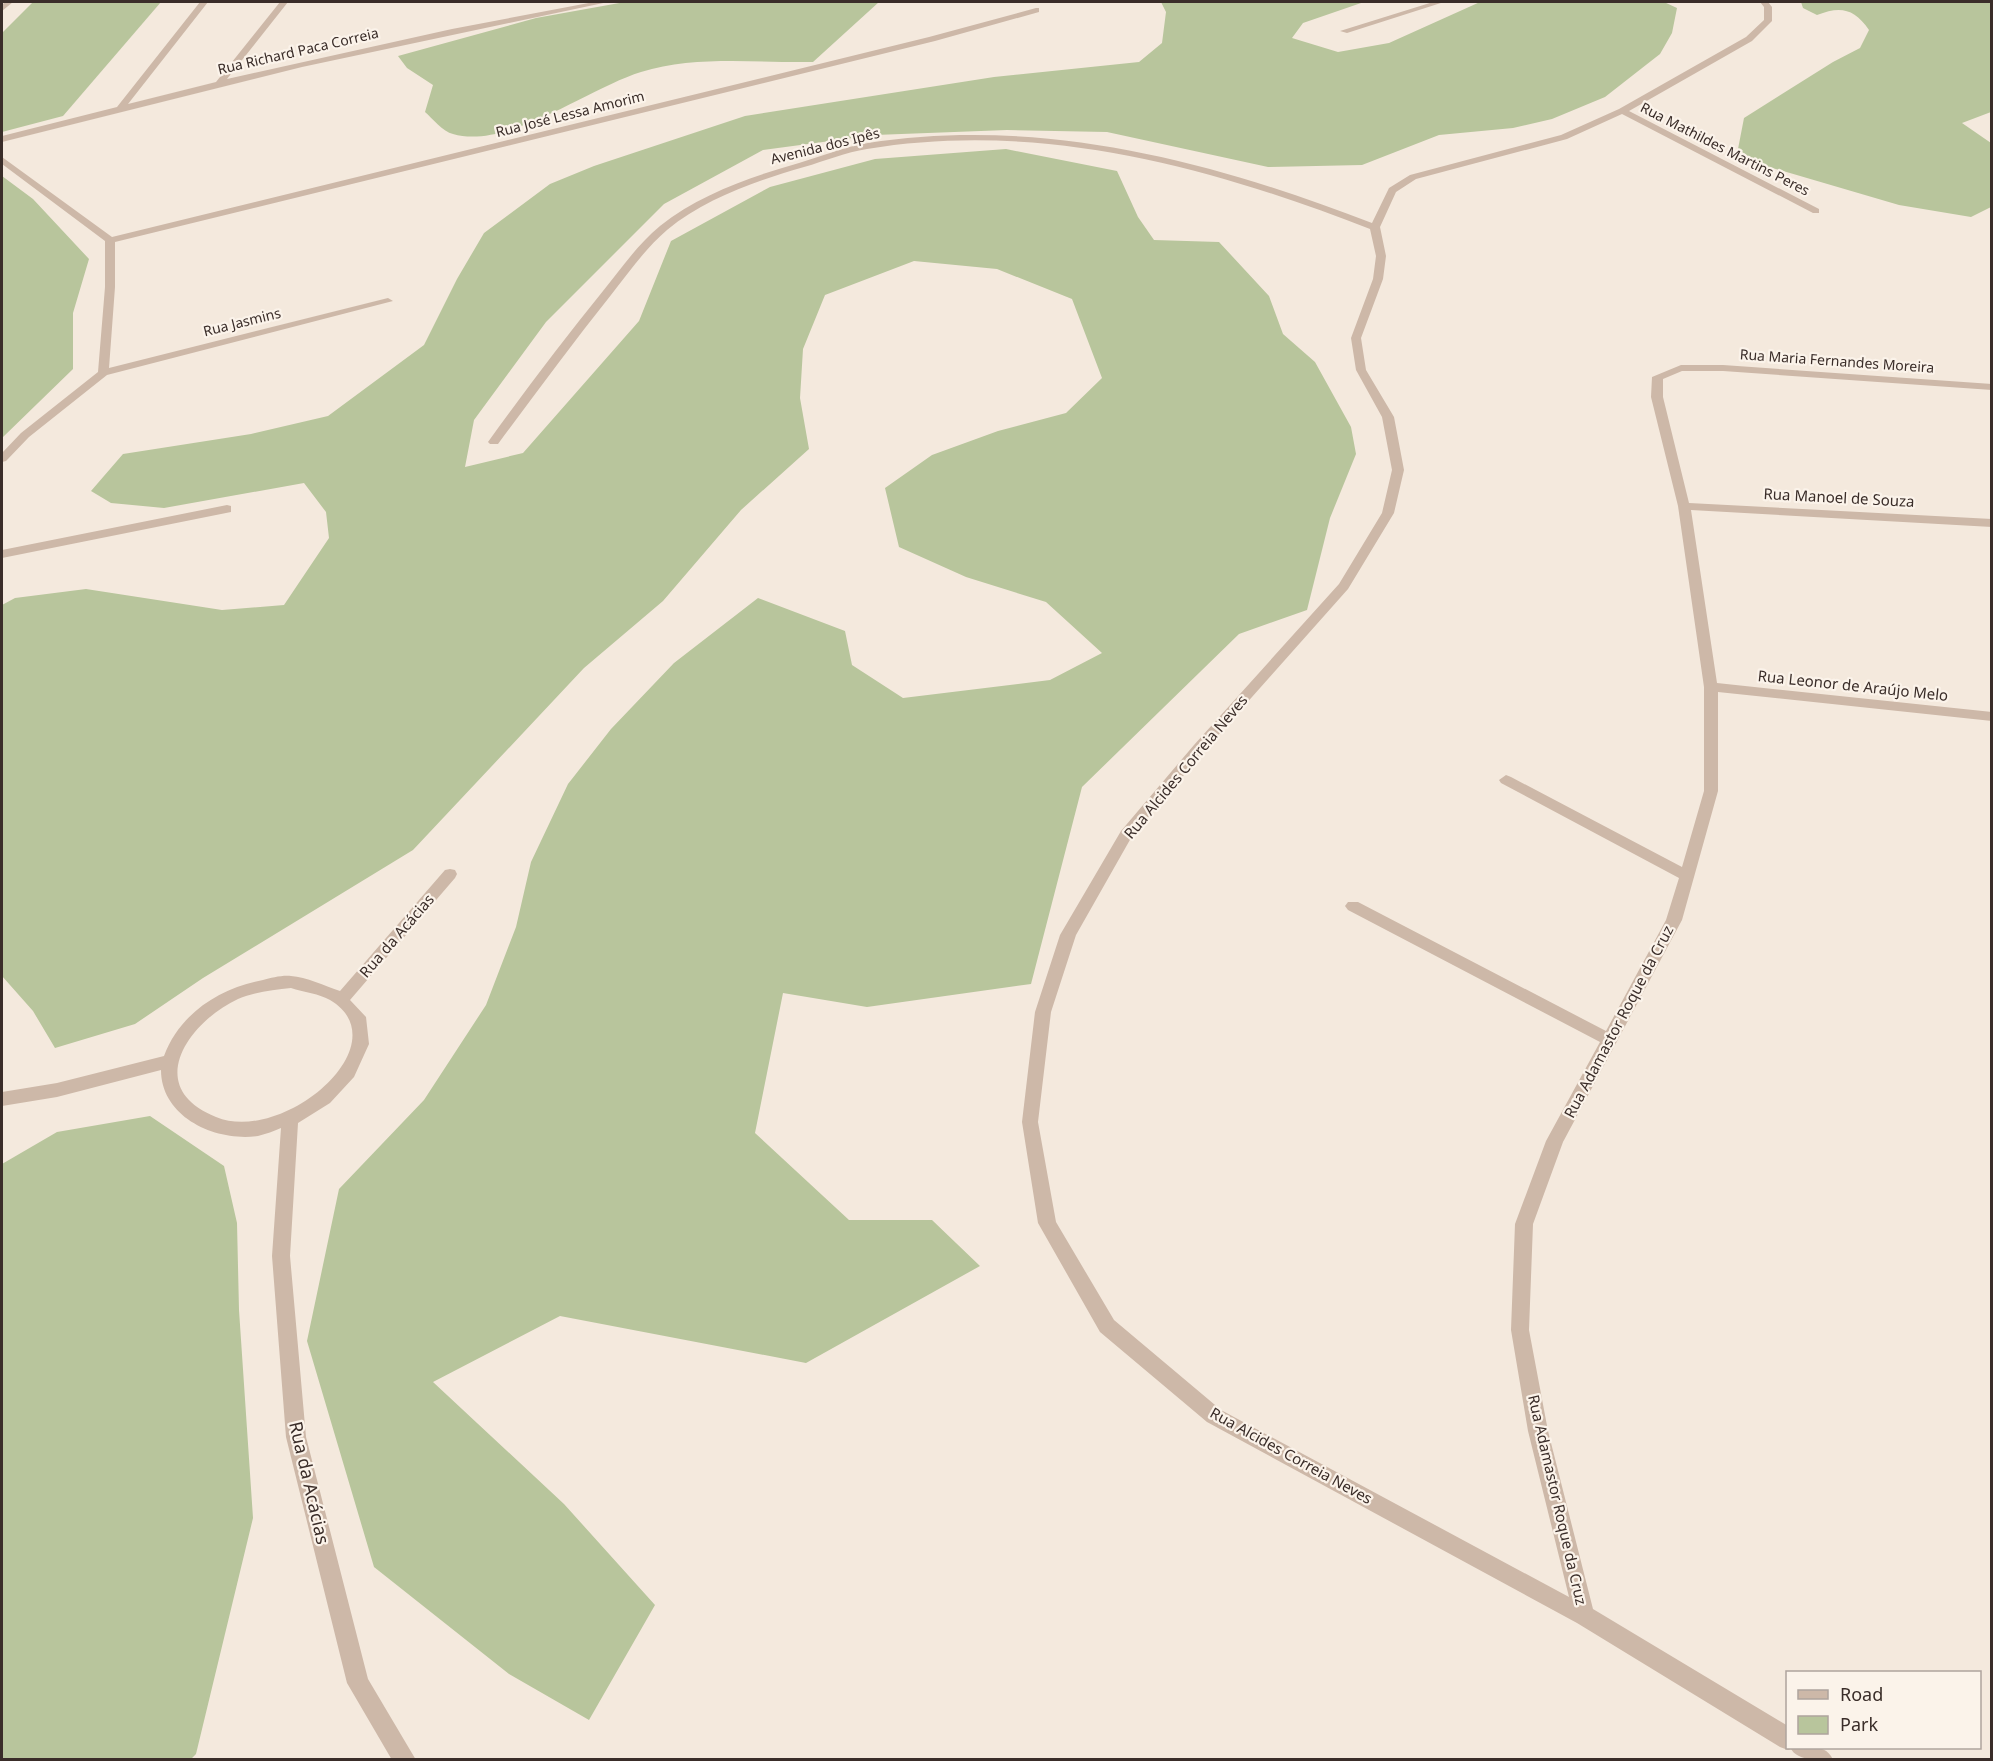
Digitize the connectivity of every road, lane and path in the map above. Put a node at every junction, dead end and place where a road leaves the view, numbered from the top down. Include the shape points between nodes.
1 (9, 2) edge
2 (204, 2) edge
3 (284, 2) edge
4 (604, 2) edge
5 (1440, 2) edge
6 (1764, 2) edge
7 (2, 9) edge
8 (1036, 10) dead end
9 (1344, 31) dead end
10 (220, 82) junction
11 (120, 108) junction
12 (1622, 111) junction
13 (2, 139) edge
14 (2, 160) edge
15 (1816, 211) dead end
16 (1375, 227) junction
17 (110, 240) junction
18 (388, 301) dead end
19 (1681, 368) joint
20 (103, 373) junction
21 (1992, 387) edge
22 (494, 442) dead end
23 (2, 459) edge
24 (1684, 506) junction
25 (227, 509) dead end
26 (1992, 523) edge
27 (2, 554) edge
28 (1711, 687) junction
29 (1992, 717) edge
30 (1506, 780) dead end
31 (450, 874) dead end
32 (1687, 876) junction
33 (1353, 906) dead end
34 (343, 998) junction
35 (1610, 1040) junction
36 (169, 1061) junction
37 (2, 1099) edge
38 (290, 1118) junction
39 (1584, 1616) junction
40 (1786, 1737) edge
41 (1804, 1749) edge
42 (405, 1760) edge
43 (1822, 1760) edge

1 - 7 street
2 - 11 street
3 - 10 street
4 - 10 street, Rua Richard Paca Correia via 484,23
5 - 9 street
6 - 12 street, Rua Mathildes Martins Peres via 1768,21 1749,39
8 - 17 street, Rua José Lessa Amorim via 819,67
10 - 11 street, Rua Richard Paca Correia
11 - 13 street, Rua Richard Paca Correia
12 - 15 street, Rua Mathildes Martins Peres
12 - 16 street, Rua Mathildes Martins Peres via 1564,137 1413,177 1392,190
14 - 17 street
16 - 22 street, Avenida dos Ipês via 1318,204 1213,171 1104,146 1026,139 937,139 866,147 771,173 707,200 650,240
16 - 39 street, Rua Alcides Correia Neves via 1381,256 1378,279 1356,338 1361,370 1388,417 1398,470 1388,513 1344,586 1199,748 1120,845 1064,946 1043,1012 1029,1122 1047,1223 1107,1326 1214,1416
17 - 20 street
18 - 20 street, Rua Jasmins
19 - 21 street, Rua Maria Fernandes Moreira
19 - 24 street, Rua Adamastor Roque da Cruz via 1657,377 1657,397
20 - 23 street via 25,435
24 - 26 street, Rua Manoel de Souza
24 - 28 street, Rua Adamastor Roque da Cruz
25 - 27 street
28 - 29 street, Rua Leonor de Araújo Melo
28 - 32 street, Rua Adamastor Roque da Cruz via 1711,791
30 - 32 street
31 - 34 street, Rua da Acácias
32 - 35 street, Rua Adamastor Roque da Cruz via 1674,920
33 - 35 street
34 - 36 street via 320,986 291,982 260,985 201,1014 180,1037
34 - 38 street via 356,1014 361,1036 357,1059 342,1082 319,1103
35 - 39 street, Rua Adamastor Roque da Cruz via 1555,1141 1524,1224 1520,1330 1538,1431
36 - 37 street via 57,1090
36 - 38 street via 168,1085 179,1106 198,1121 247,1128
38 - 42 street, Rua da Acácias via 281,1256 296,1437 358,1683
39 - 40 street, Rua Alcides Correia Neves
41 - 43 street

